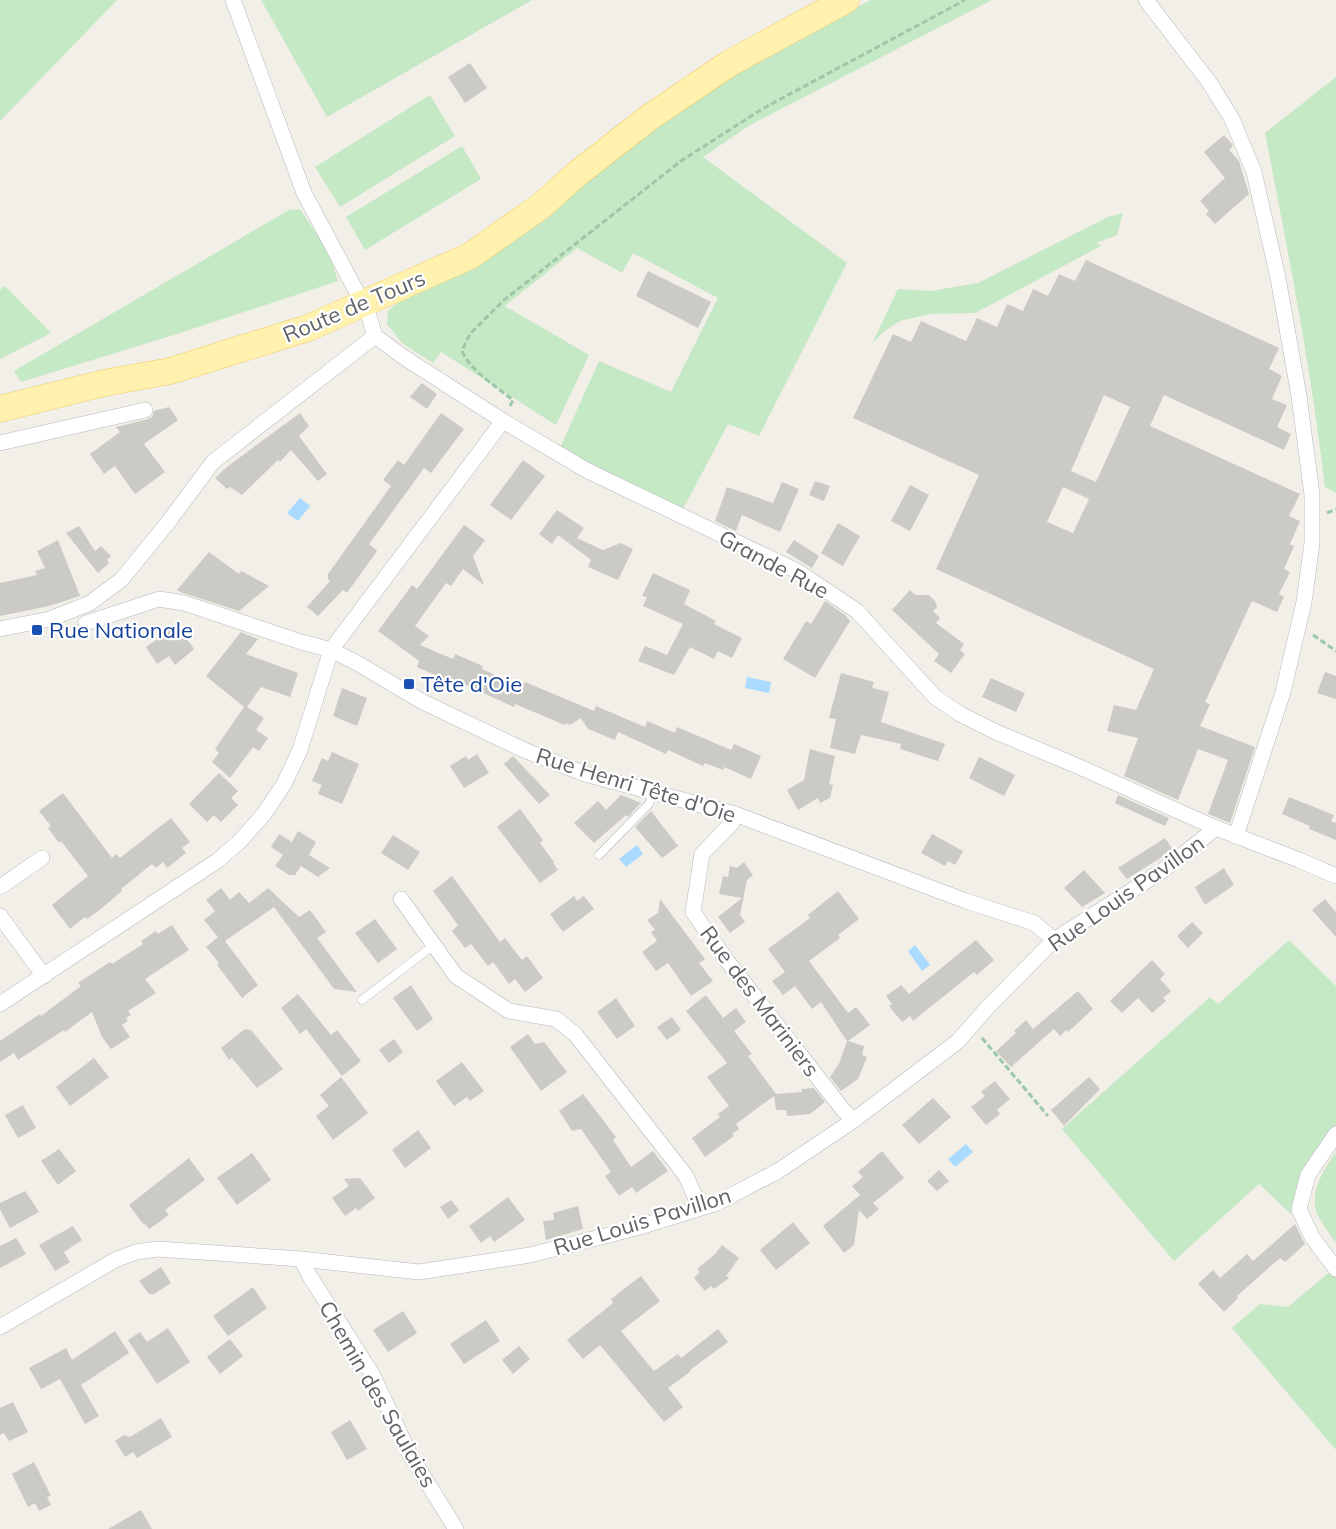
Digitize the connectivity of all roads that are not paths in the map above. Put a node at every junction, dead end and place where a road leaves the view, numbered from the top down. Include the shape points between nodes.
1 (233, 0) edge
2 (846, 0) edge
3 (1146, 0) edge
4 (360, 298) junction
5 (375, 336) junction
6 (0, 409) edge
7 (145, 410) dead end
8 (503, 421) junction
9 (0, 443) edge
10 (86, 623) dead end
11 (0, 629) edge
12 (331, 650) junction
13 (654, 792) junction
14 (735, 814) junction
15 (1216, 828) junction
16 (1236, 836) junction
17 (599, 855) dead end
18 (42, 858) dead end
19 (1336, 876) edge
20 (0, 887) edge
21 (401, 899) dead end
22 (0, 916) edge
23 (1054, 940) junction
24 (434, 945) junction
25 (44, 976) junction
26 (362, 1000) dead end
27 (0, 1004) edge
28 (854, 1120) junction
29 (1336, 1134) edge
30 (700, 1208) junction
31 (301, 1258) junction
32 (1336, 1269) edge
33 (0, 1327) edge
34 (456, 1529) edge

1 - 4 street via 304,193
2 - 4 main road, Route de Tours via 730,63 650,117 578,173
3 - 16 street via 1209,82 1232,119 1254,171 1278,278 1312,495 1312,543 1304,602 1283,692
4 - 5 street
4 - 6 main road, Route de Tours via 281,321 104,383
5 - 8 street, Grande Rue
5 - 11 street via 213,462 121,580 90,603 50,619
7 - 9 street
8 - 12 street
8 - 15 street, Grande Rue via 599,477 813,581 857,611 935,697 960,714
10 - 12 street, Rue Henri Tête d'Oie via 159,599 184,603
12 - 13 street, Rue Henri Tête d'Oie via 433,707 524,750 585,774
12 - 25 street via 300,750 284,784 240,842
13 - 14 street, Rue Henri Tête d'Oie
13 - 17 lane via 649,804
14 - 23 street, Rue Henri Tête d'Oie via 1034,923
14 - 28 street, Rue des Mariniers via 732,823 702,854 693,912
15 - 16 street, Grande Rue
15 - 23 street, Rue Louis Pavillon via 1162,871
16 - 19 street, Grande Rue
18 - 20 street
21 - 24 street
22 - 25 street
23 - 28 street, Rue Louis Pavillon via 957,1042
24 - 26 lane
24 - 30 street via 456,976 509,1011 556,1019 575,1034 686,1176
25 - 27 street
28 - 30 street, Rue Louis Pavillon via 778,1171
29 - 32 street via 1308,1175 1299,1209 1311,1237
30 - 31 street, Rue Louis Pavillon via 530,1255 419,1272
31 - 33 street, Rue Louis Pavillon via 158,1249 136,1252 115,1260
31 - 34 street, Chemin des Saulaies via 372,1374 410,1455

